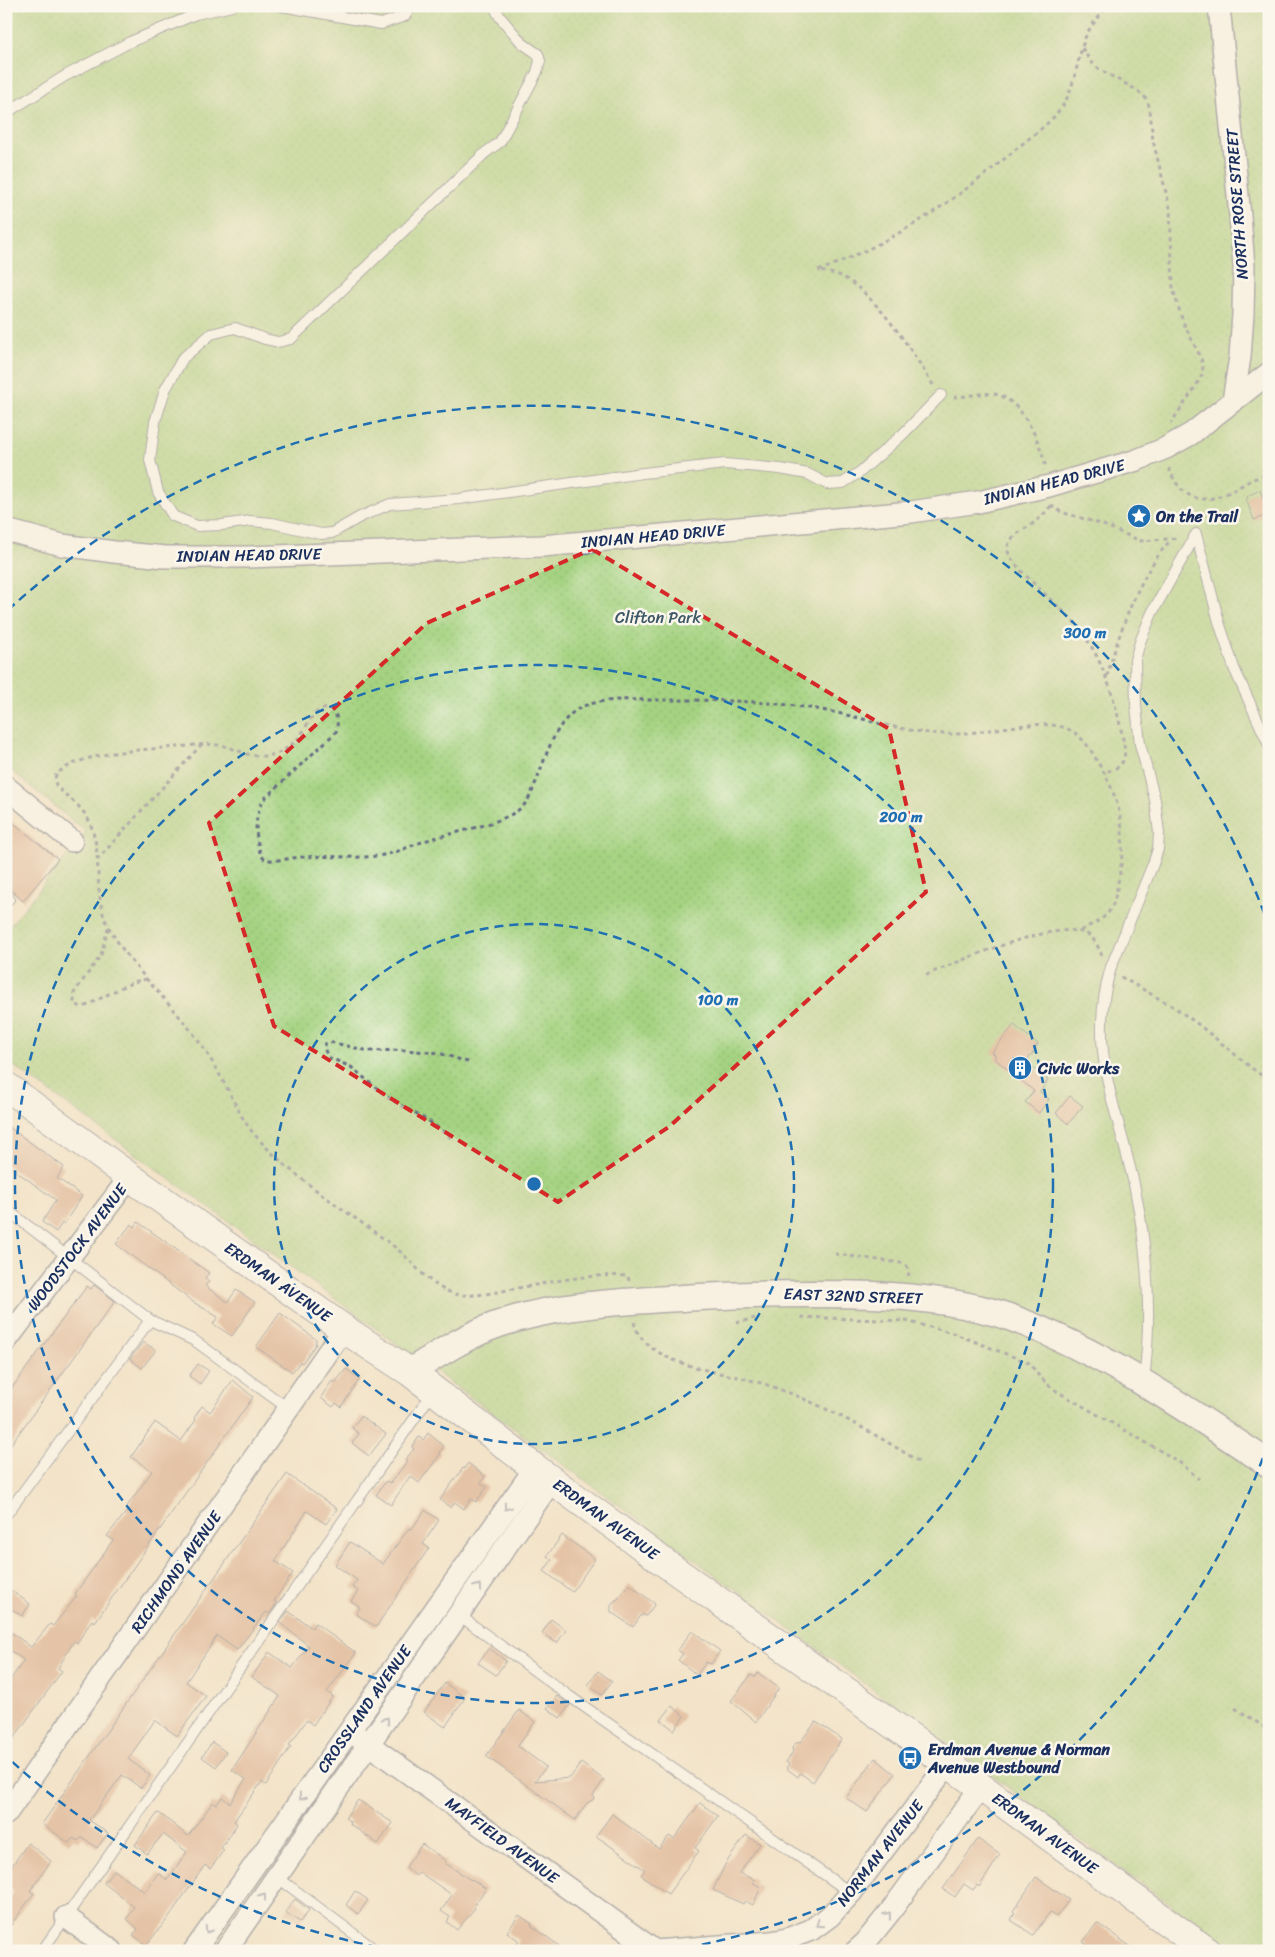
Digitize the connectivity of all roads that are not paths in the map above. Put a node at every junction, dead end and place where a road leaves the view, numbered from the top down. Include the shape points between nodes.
1 (232, 6) edge
2 (282, 6) edge
3 (411, 6) edge
4 (494, 6) edge
5 (1219, 6) edge
6 (6, 113) edge
7 (1269, 373) edge
8 (941, 395) road end
9 (1233, 401) junction
10 (6, 530) edge
11 (1269, 745) edge
12 (6, 787) edge
13 (72, 841) dead end
14 (6, 1086) edge
15 (130, 1176) junction
16 (6, 1209) edge
17 (69, 1257) junction
18 (150, 1320) junction
19 (344, 1329) junction
20 (6, 1341) edge
21 (410, 1372) junction
22 (1144, 1384) junction
23 (434, 1391) junction
24 (289, 1409) junction
25 (1269, 1464) edge
26 (544, 1474) junction
27 (6, 1515) edge
28 (458, 1615) junction
29 (349, 1730) junction
30 (369, 1744) junction
31 (948, 1764) junction
32 (981, 1787) junction
33 (6, 1814) edge
34 (277, 1877) junction
35 (851, 1893) junction
36 (66, 1917) junction
37 (42, 1951) edge
38 (112, 1951) edge
39 (194, 1951) edge
40 (225, 1951) edge
41 (378, 1951) edge
42 (655, 1951) edge
43 (856, 1951) edge
44 (1207, 1951) edge

1 - 6 lane via 196,14 130,42 65,76
2 - 3 lane via 381,24 405,16
4 - 8 lane via 522,43 538,54 540,61 500,142 291,339 278,342 235,328 211,334 182,358 155,422 150,460 158,492 173,516 197,526 251,521 332,534 390,504 725,464 780,469 808,474 828,484 843,483 903,434
5 - 9 street, NORTH ROSE STREET via 1244,267 1244,314
7 - 9 street, INDIAN HEAD DRIVE
9 - 10 street, INDIAN HEAD DRIVE via 1191,434 1166,448 1050,496 911,512 542,546 248,557 165,557 114,552 62,545
11 - 22 lane via 1234,668 1196,534 1152,613 1136,660 1140,744 1158,818 1158,849 1111,966 1102,1016 1103,1061 1135,1187 1144,1243 1149,1314
12 - 13 street
14 - 15 main road, ERDMAN AVENUE
15 - 17 street, WOODSTOCK AVENUE
15 - 19 main road, ERDMAN AVENUE
16 - 17 lane
17 - 18 lane
17 - 20 street, WOODSTOCK AVENUE
18 - 24 lane via 195,1341
18 - 27 lane
19 - 21 main road, ERDMAN AVENUE
19 - 24 street, RICHMOND AVENUE
21 - 22 street, EAST 32ND STREET via 497,1324 544,1313 631,1301 825,1293 907,1296 1007,1317 1087,1352
21 - 23 main road, ERDMAN AVENUE
22 - 25 street, EAST 32ND STREET
23 - 26 main road, ERDMAN AVENUE
23 - 36 lane
24 - 33 street, RICHMOND AVENUE
28 -> 26 street, CROSSLAND AVENUE
26 -> 29 street, CROSSLAND AVENUE
26 - 31 main road, ERDMAN AVENUE
30 -> 28 street, CROSSLAND AVENUE
28 - 35 lane
29 - 30 street, MAYFIELD AVENUE
29 -> 39 street, CROSSLAND AVENUE
30 - 34 street, CROSSLAND AVENUE
30 - 42 street, MAYFIELD AVENUE
31 - 32 main road, ERDMAN AVENUE
31 - 35 street, NORMAN AVENUE
43 -> 32 street via 890,1912
32 - 44 main road, ERDMAN AVENUE
40 -> 34 street, CROSSLAND AVENUE
34 - 41 lane
35 -> 42 street, NORMAN AVENUE via 821,1924 787,1939 740,1946
36 - 37 lane
36 - 38 street

